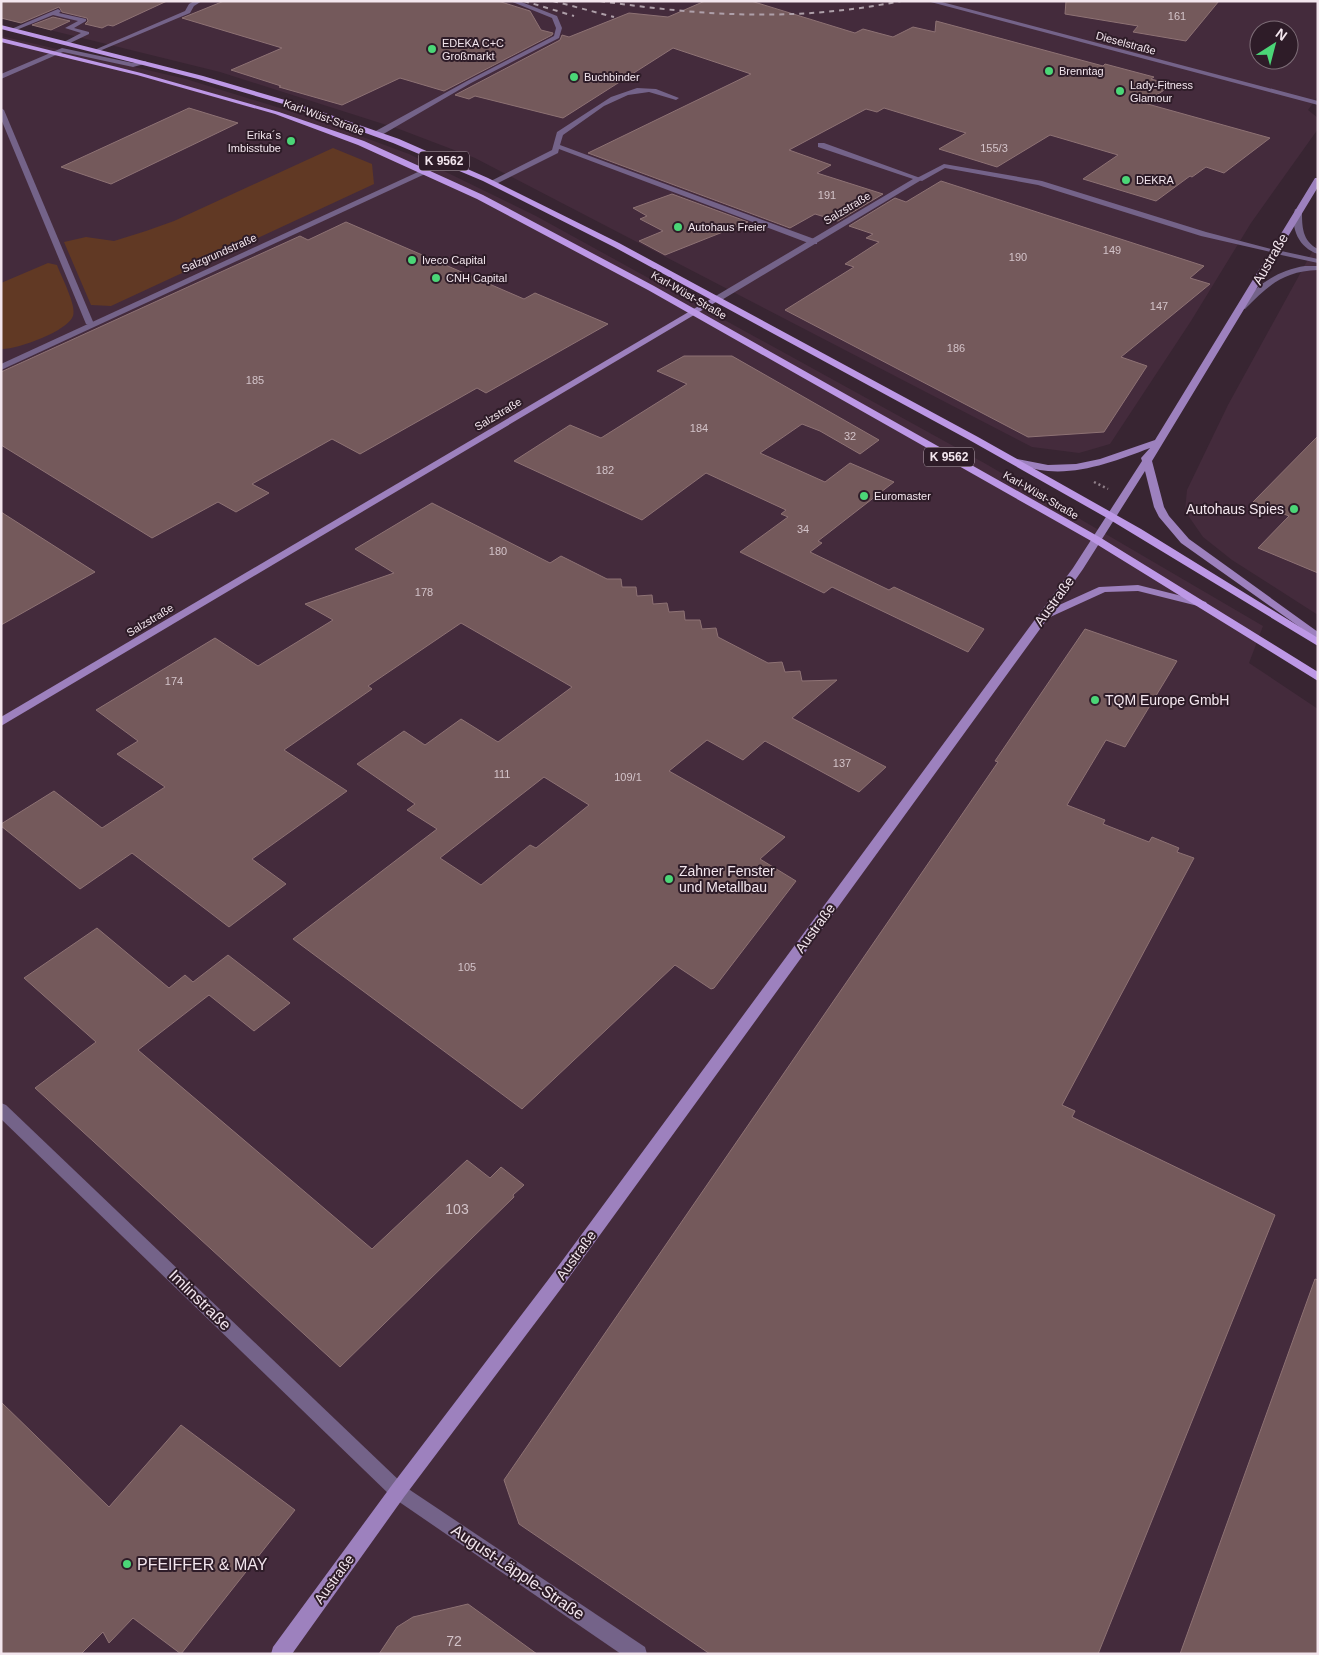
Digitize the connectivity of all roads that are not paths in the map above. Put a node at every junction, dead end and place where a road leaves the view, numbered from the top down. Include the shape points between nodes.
1 (199, 1) edge
2 (513, 1) edge
3 (930, 1) edge
4 (62, 9) dead end
5 (52, 13) junction
6 (1, 27) edge
7 (12, 30) junction
8 (1, 40) edge
9 (66, 43) junction
10 (96, 50) junction
11 (53, 53) junction
12 (145, 63) junction
13 (1, 77) edge
14 (676, 98) dead end
15 (1318, 103) edge
16 (1, 110) edge
17 (377, 134) junction
18 (821, 145) dead end
19 (557, 146) junction
20 (447, 162) junction
21 (427, 171) junction
22 (919, 179) junction
23 (1318, 180) edge
24 (493, 182) junction
25 (1298, 211) junction
26 (814, 242) junction
27 (1275, 251) junction
28 (1318, 252) edge
29 (1318, 261) edge
30 (1318, 268) edge
31 (716, 299) junction
32 (1242, 307) junction
33 (693, 312) junction
34 (90, 324) junction
35 (1, 367) edge
36 (1157, 442) junction
37 (1146, 458) junction
38 (1010, 459) junction
39 (1111, 516) junction
40 (1096, 540) junction
41 (1202, 604) junction
42 (1043, 616) junction
43 (1318, 637) edge
44 (1318, 643) edge
45 (1318, 677) edge
46 (1, 722) edge
47 (1, 1109) edge
48 (398, 1491) junction
49 (280, 1654) edge
50 (638, 1654) edge

1 - 10 street via 191,4 188,12
2 - 17 street via 555,17 559,28 557,37
3 - 15 street, Dieselstraße
4 - 5 street
5 - 7 street
5 - 9 street via 84,20 68,28 87,33
6 - 7 main road, Karl-Wüst-Straße / K 9562
7 - 9 main road, Karl-Wüst-Straße / K 9562
8 - 11 main road, Karl-Wüst-Straße / K 9562
9 - 10 main road, Karl-Wüst-Straße / K 9562
10 - 12 main road, Karl-Wüst-Straße / K 9562
11 - 12 street via 68,50 133,65
11 - 13 street
11 - 21 main road, Karl-Wüst-Straße / K 9562 via 268,110 341,135
12 - 17 main road, Karl-Wüst-Straße / K 9562 via 265,94
14 - 19 street via 650,90 619,96 560,134
16 - 34 street
17 - 20 main road, Karl-Wüst-Straße / K 9562
18 - 22 street
19 - 24 street via 555,151
19 - 26 street
20 - 21 street, Salzgrundstraße
20 - 24 main road, Karl-Wüst-Straße / K 9562
21 - 33 main road, Karl-Wüst-Straße / K 9562 via 537,226
21 - 34 street, Salzgrundstraße
22 - 26 street, Salzstraße
22 - 27 street, Salzstraße via 944,166 1039,182 1204,234
23 - 25 main road, Austraße
24 - 31 main road, Karl-Wüst-Straße / K 9562
25 - 27 main road, Austraße
25 - 28 street via 1298,234
26 - 31 street, Salzstraße
27 - 29 street, Salzstraße
27 - 32 main road, Austraße
30 - 32 street via 1279,274
31 - 33 main road, Salzstraße
31 - 38 main road, Karl-Wüst-Straße / K 9562
32 - 36 main road, Austraße
33 - 40 main road, Karl-Wüst-Straße / K 9562
33 - 46 main road, Salzstraße
34 - 35 street, Salzgrundstraße
36 - 37 main road, Austraße
36 - 38 main road via 1103,462 1067,468 1049,468
37 - 39 main road, Austraße
37 - 43 main road via 1159,507 1185,542
38 - 39 main road, Karl-Wüst-Straße / K 9562
39 - 40 main road, Austraße
39 - 44 main road, Karl-Wüst-Straße / K 9562
40 - 41 main road, Karl-Wüst-Straße / K 9562
40 - 42 main road, Austraße
41 - 42 main road via 1138,588 1103,589
41 - 45 main road, Karl-Wüst-Straße / K 9562
42 - 48 main road, Austraße via 554,1285
47 - 48 street, Imlinstraße
48 - 49 main road, Austraße
48 - 50 street, August-Läpple-Straße

